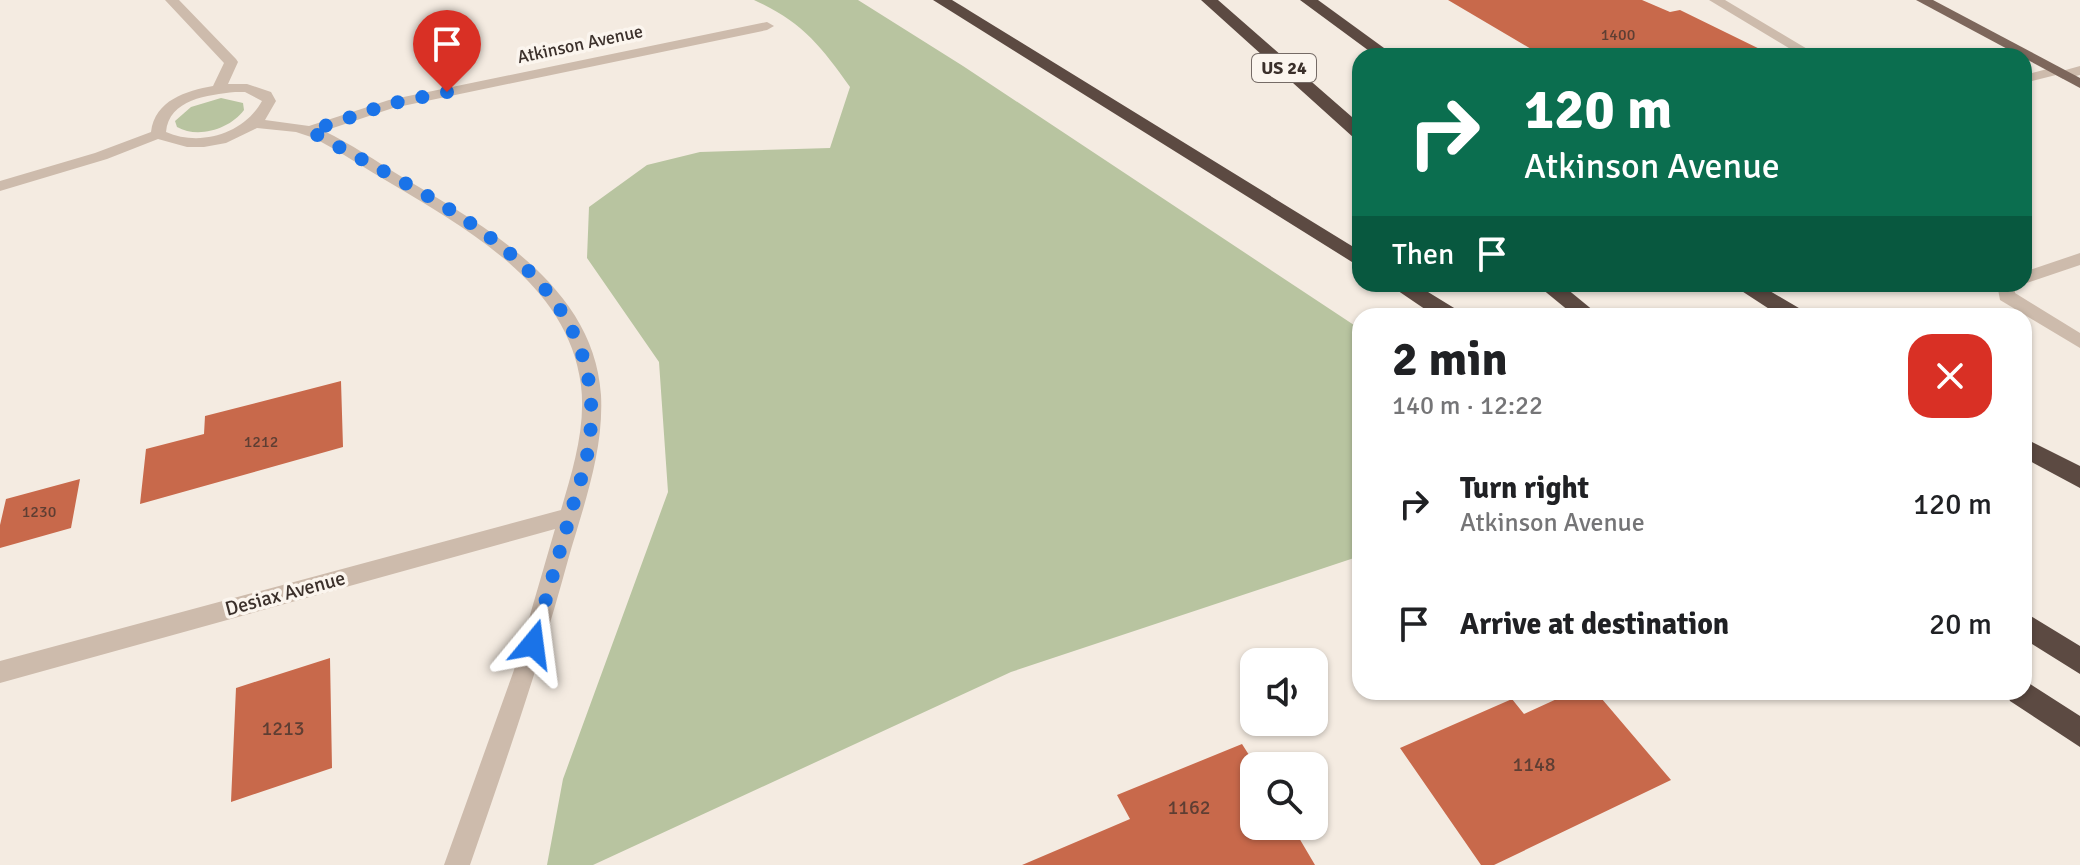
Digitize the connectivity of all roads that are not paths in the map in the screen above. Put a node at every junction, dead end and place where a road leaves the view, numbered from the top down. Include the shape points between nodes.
1 (172, 0) edge
2 (941, 0) edge
3 (1209, 0) edge
4 (1308, 0) edge
5 (1716, 0) edge
6 (1923, 0) edge
7 (767, 26) dead end
8 (1376, 48) edge
9 (1798, 48) edge
10 (2012, 48) edge
11 (2032, 59) edge
12 (2080, 70) edge
13 (2059, 73) junction
14 (2032, 78) edge
15 (2080, 84) edge
16 (219, 89) junction
17 (254, 123) junction
18 (1352, 127) edge
19 (310, 131) junction
20 (158, 134) junction
21 (0, 186) edge
22 (1352, 255) edge
23 (2080, 259) edge
24 (2032, 275) edge
25 (1412, 292) edge
26 (1558, 292) edge
27 (1756, 292) edge
28 (2006, 292) edge
29 (1438, 308) edge
30 (1578, 308) edge
31 (1782, 308) edge
32 (2025, 308) edge
33 (2032, 312) edge
34 (2080, 342) edge
35 (2032, 451) edge
36 (2080, 478) edge
37 (570, 516) junction
38 (2032, 629) edge
39 (2080, 662) edge
40 (0, 672) edge
41 (2032, 700) edge
42 (2080, 733) edge
43 (457, 865) edge

1 - 16 street via 231,62
2 - 22 highway
3 - 18 highway, US 24
4 - 8 highway
5 - 9 street
6 - 10 main road
7 - 19 street, Atkinson Avenue via 389,104
11 - 13 main road
12 - 13 street
13 - 14 street
13 - 15 main road
16 - 17 street via 247,88 266,95 265,112
16 - 20 street via 178,102 157,124
17 - 19 street
17 - 20 street via 211,141 168,141
19 - 37 street via 500,244 522,262 563,313 589,380 591,414 588,451
20 - 21 street
23 - 24 street
25 - 29 highway
26 - 30 highway
27 - 31 highway
28 - 32 street
33 - 34 street
35 - 36 highway
37 - 40 street, Desiax Avenue
37 - 43 street via 526,670
38 - 39 highway
41 - 42 highway

